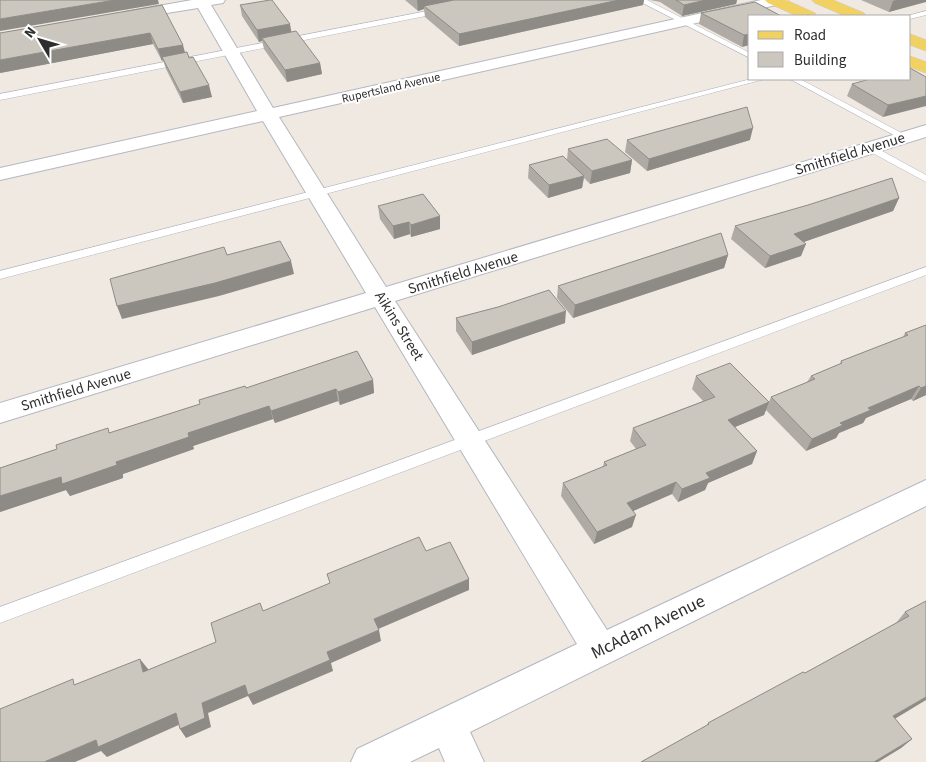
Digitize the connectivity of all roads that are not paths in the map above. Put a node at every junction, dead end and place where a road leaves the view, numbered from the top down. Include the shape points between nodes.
1 (641, 0) edge
2 (776, 0) edge
3 (820, 0) edge
4 (207, 1) edge
5 (456, 7) edge
6 (926, 13) edge
7 (807, 15) edge
8 (856, 15) edge
9 (911, 17) edge
10 (114, 18) edge
11 (683, 22) junction
12 (911, 39) edge
13 (926, 46) edge
14 (230, 52) junction
15 (748, 55) edge
16 (911, 61) edge
17 (926, 68) edge
18 (757, 80) edge
19 (796, 80) edge
20 (0, 97) edge
21 (270, 115) junction
22 (916, 134) edge
23 (871, 148) junction
24 (0, 174) edge
25 (926, 180) edge
26 (317, 194) junction
27 (926, 271) edge
28 (0, 275) edge
29 (381, 298) junction
30 (0, 413) edge
31 (471, 440) junction
32 (926, 492) edge
33 (0, 615) edge
34 (600, 650) junction
35 (448, 724) junction
36 (370, 762) edge
37 (465, 762) edge

1 - 11 lane
2 - 7 main road
2 - 11 street, Rupertsland Avenue
3 - 8 main road
4 - 10 street
4 - 14 street, Aikins Street
5 - 14 lane
6 - 9 lane
11 - 15 lane
11 - 21 street, Rupertsland Avenue
12 - 13 main road
14 - 20 lane
14 - 21 street, Aikins Street
16 - 17 main road
18 - 26 lane
19 - 22 lane
21 - 24 street, Rupertsland Avenue
21 - 26 street, Aikins Street
22 - 23 street, Smithfield Avenue
23 - 25 lane
23 - 29 street, Smithfield Avenue
26 - 28 lane
26 - 29 street, Aikins Street
27 - 31 lane
29 - 30 street, Smithfield Avenue
29 - 31 street, Aikins Street
31 - 33 lane
31 - 34 street, Aikins Street
32 - 34 street, McAdam Avenue
34 - 35 street, McAdam Avenue
35 - 36 street, McAdam Avenue
35 - 37 street

